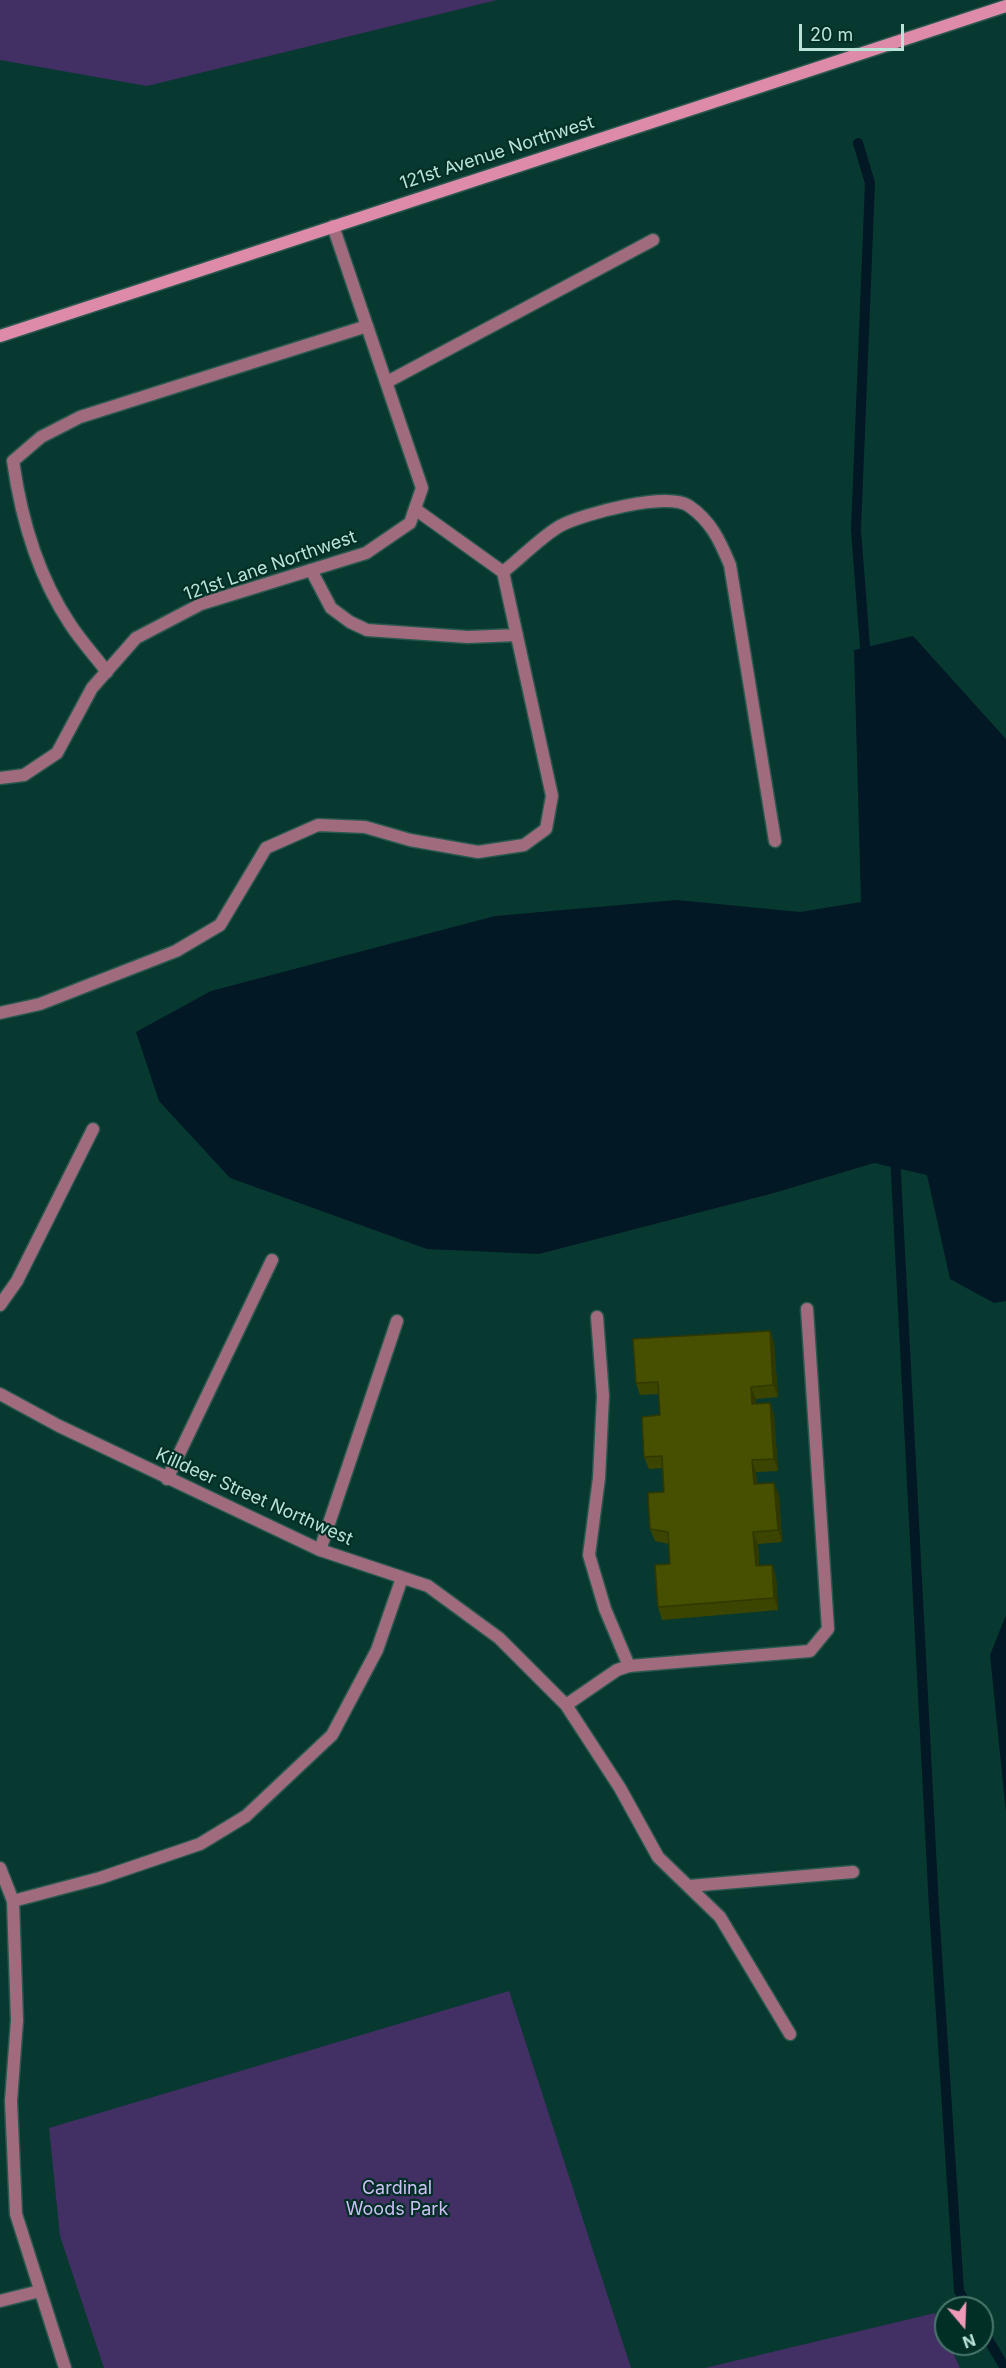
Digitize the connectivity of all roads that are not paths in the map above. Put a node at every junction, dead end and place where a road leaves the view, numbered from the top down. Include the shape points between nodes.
1 (1006, 6) edge
2 (333, 226) junction
3 (653, 240) dead end
4 (367, 326) junction
5 (0, 336) edge
6 (387, 382) junction
7 (414, 509) junction
8 (311, 570) junction
9 (503, 572) junction
10 (517, 635) junction
11 (107, 672) junction
12 (0, 778) edge
13 (775, 841) dead end
14 (0, 1013) edge
15 (93, 1129) dead end
16 (272, 1260) dead end
17 (0, 1305) edge
18 (807, 1309) dead end
19 (597, 1317) dead end
20 (397, 1321) dead end
21 (0, 1394) edge
22 (167, 1479) junction
23 (320, 1550) junction
24 (402, 1578) junction
25 (629, 1666) junction
26 (566, 1705) junction
27 (0, 1868) edge
28 (853, 1872) dead end
29 (688, 1886) junction
30 (14, 1901) junction
31 (790, 2034) dead end
32 (40, 2290) junction
33 (0, 2301) edge
34 (65, 2368) edge

1 - 2 street, 121st Avenue Northwest
2 - 4 street, 121st Lane Northwest
2 - 5 street, 121st Avenue Northwest
3 - 6 street
4 - 6 street, 121st Lane Northwest
4 - 11 street via 80,417 41,437 14,461 19,502 44,578 70,624
6 - 7 street, 121st Lane Northwest via 422,488
7 - 8 street, 121st Lane Northwest via 410,523 366,553
7 - 9 street
8 - 10 street via 331,608 368,630 468,637
8 - 11 street, 121st Lane Northwest via 201,604 136,638
9 - 10 street
9 - 13 street via 560,526 620,506 671,500 688,504 716,532 730,565
10 - 14 street via 552,796 546,829 524,845 478,852 365,827 318,825 266,848 219,925 176,951 40,1004
11 - 12 street, 121st Lane Northwest via 93,688 57,753 24,775
15 - 17 street via 17,1281
16 - 22 street
18 - 25 street via 828,1629 810,1651
19 - 25 street via 603,1396 599,1478 589,1555 605,1609
20 - 23 street
21 - 22 street, Killdeer Street Northwest
22 - 23 street, Killdeer Street Northwest
23 - 24 street, Killdeer Street Northwest
24 - 26 street, Killdeer Street Northwest via 428,1586 499,1638
24 - 30 street via 377,1650 332,1735 246,1816 200,1844 100,1878
25 - 26 street
26 - 29 street, Killdeer Street Northwest via 620,1788 658,1857
27 - 30 street
28 - 29 street
29 - 31 street, Killdeer Street Northwest via 720,1917
30 - 32 street via 16,2020 11,2101 16,2214
32 - 33 street
32 - 34 street

